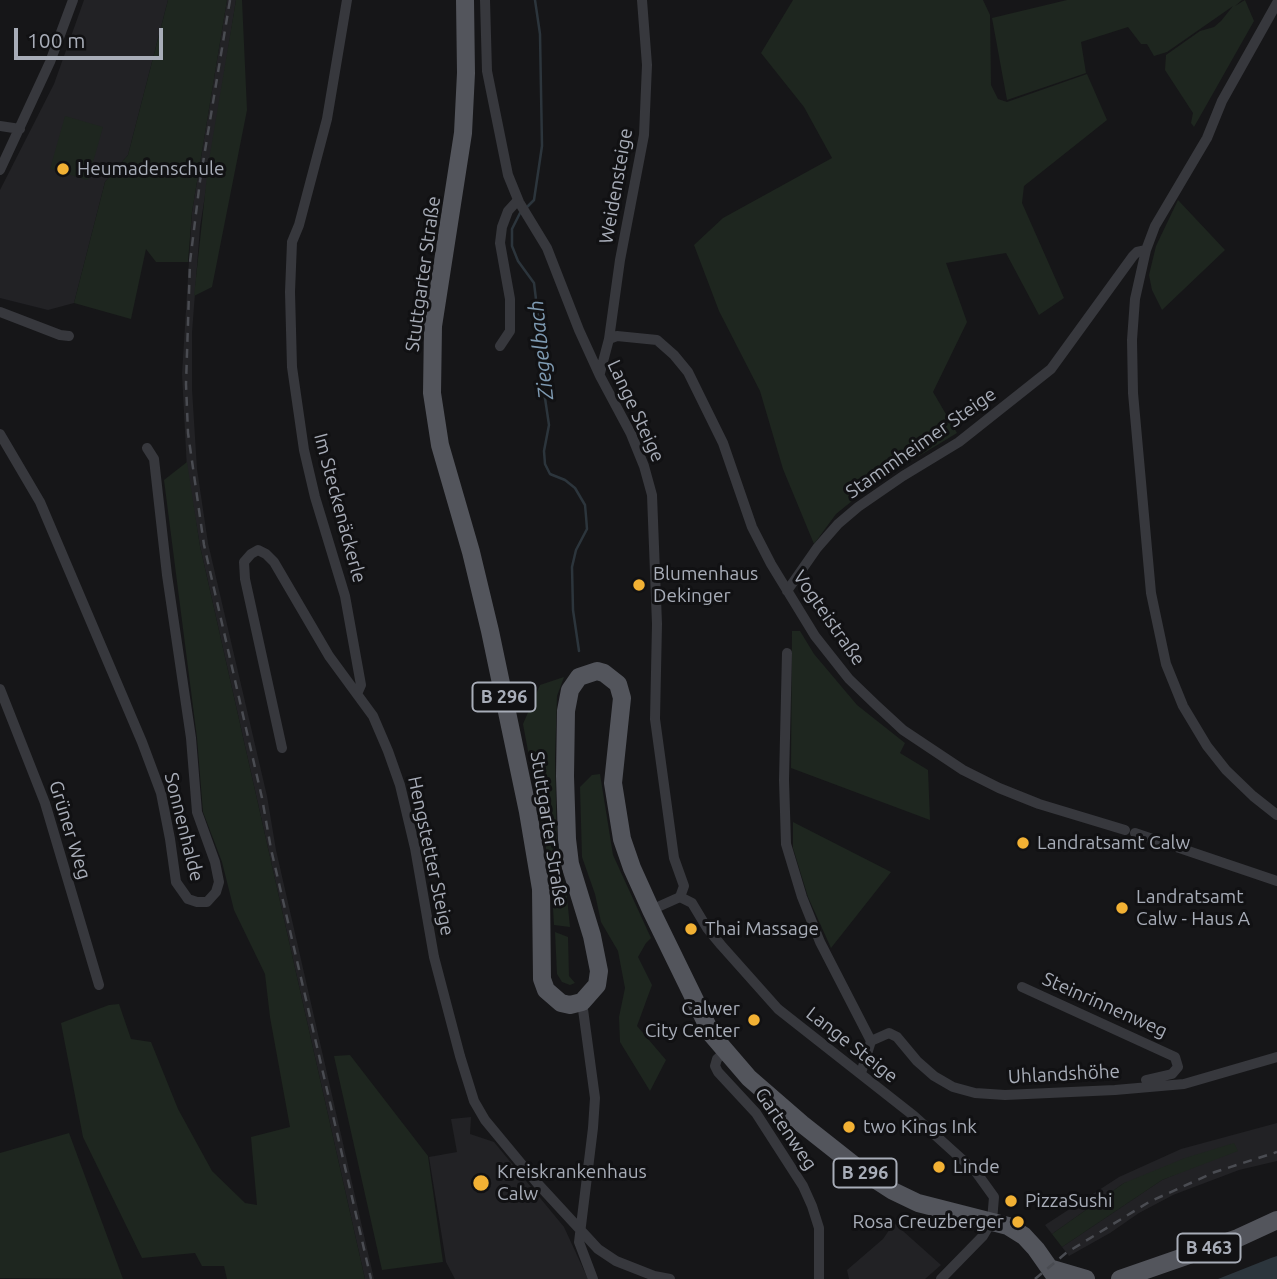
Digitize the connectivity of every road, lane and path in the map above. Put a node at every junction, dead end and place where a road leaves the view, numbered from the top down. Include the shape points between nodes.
1 (73, 0) edge
2 (347, 0) edge
3 (465, 0) edge
4 (485, 0) edge
5 (642, 0) edge
6 (1276, 5) edge
7 (0, 125) edge
8 (20, 129) junction
9 (0, 170) edge
10 (518, 201) junction
11 (1146, 250) junction
12 (0, 312) edge
13 (69, 336) dead end
14 (608, 339) junction
15 (500, 346) dead end
16 (600, 376) junction
17 (0, 434) edge
18 (147, 448) dead end
19 (787, 591) junction
20 (787, 653) dead end
21 (0, 690) edge
22 (357, 694) junction
23 (282, 748) dead end
24 (1277, 815) edge
25 (1277, 881) edge
26 (680, 897) junction
27 (651, 910) junction
28 (99, 985) dead end
29 (1022, 987) dead end
30 (582, 1002) junction
31 (871, 1041) junction
32 (724, 1052) junction
33 (1277, 1057) edge
34 (861, 1073) junction
35 (1115, 1090) junction
36 (1277, 1220) edge
37 (992, 1221) junction
38 (582, 1228) junction
39 (1054, 1274) edge
40 (593, 1279) edge
41 (670, 1279) edge
42 (819, 1279) edge
43 (941, 1279) edge
44 (1086, 1279) edge
45 (1120, 1279) edge

1 - 8 street
2 - 22 street, Im Steckenäckerle via 327,120 292,242 290,292 292,367 304,450 345,596 361,685
3 - 30 main road, Stuttgarter Straße / B 296 via 463,133 435,311 432,393 440,445 490,631 530,825 541,890 542,979 561,1003
4 - 10 street, Lange Steige via 487,71 508,175
5 - 14 street, Weidensteige via 647,113
6 - 11 street, Stammheimer Steige
7 - 8 street
8 - 9 street
10 - 15 street via 508,211 499,243 510,299 510,331
10 - 16 street, Lange Steige via 552,257
11 - 19 street, Stammheimer Steige via 1133,256 1046,372 959,442 848,516 817,548
11 - 24 street via 1135,299 1133,393 1158,632 1174,688 1199,734 1226,770
12 - 13 street
14 - 16 street, Weidensteige
14 - 19 street, Vogteistraße via 657,340 688,372 723,443 752,527
16 - 26 street, Lange Steige via 631,434 652,495 655,719 674,858 684,886
17 - 18 street, Sonnenhalde via 40,502 142,742 160,793 176,882 188,899 207,902 219,882 197,812 154,459
19 - 25 street, Vogteistraße via 849,679 903,730 963,770 1039,804
20 - 31 street via 786,844 820,942
21 - 28 street, Grüner Weg via 45,803
22 - 23 street, Hengstetter Steige via 274,562 258,550 251,554 244,562 245,579
22 - 38 street, Hengstetter Steige via 373,716 400,785 434,957 474,1101 530,1175
26 - 27 street
26 - 34 street, Lange Steige via 692,903 707,928 778,1009
27 - 30 main road, Stuttgarter Straße / B 296 via 632,868 615,806 621,691 604,673 585,673 570,690 565,736 570,864 599,971 597,985
27 - 32 main road, Stuttgarter Straße / B 296 via 701,1017
29 - 35 street, Steinrinnenweg via 1175,1056 1178,1067 1172,1074 1120,1084
30 - 38 street via 595,1098
31 - 34 street
31 - 35 street, Uhlandshöhe via 889,1034 897,1037 934,1076 975,1093
32 - 37 main road, Stuttgarter Straße / B 296 via 802,1124 893,1191 918,1203
32 - 42 street, Gartenweg via 715,1066 756,1113 812,1206 819,1228
33 - 35 street, Uhlandshöhe via 1184,1084
34 - 37 street, Lange Steige via 975,1172 994,1197
36 - 45 main road, B 463
37 - 39 main road, Stuttgarter Straße / B 296 via 1024,1236
37 - 43 street
38 - 40 street via 579,1242
38 - 41 street, Hengstetter Steige via 598,1249 616,1261
39 - 44 main road

